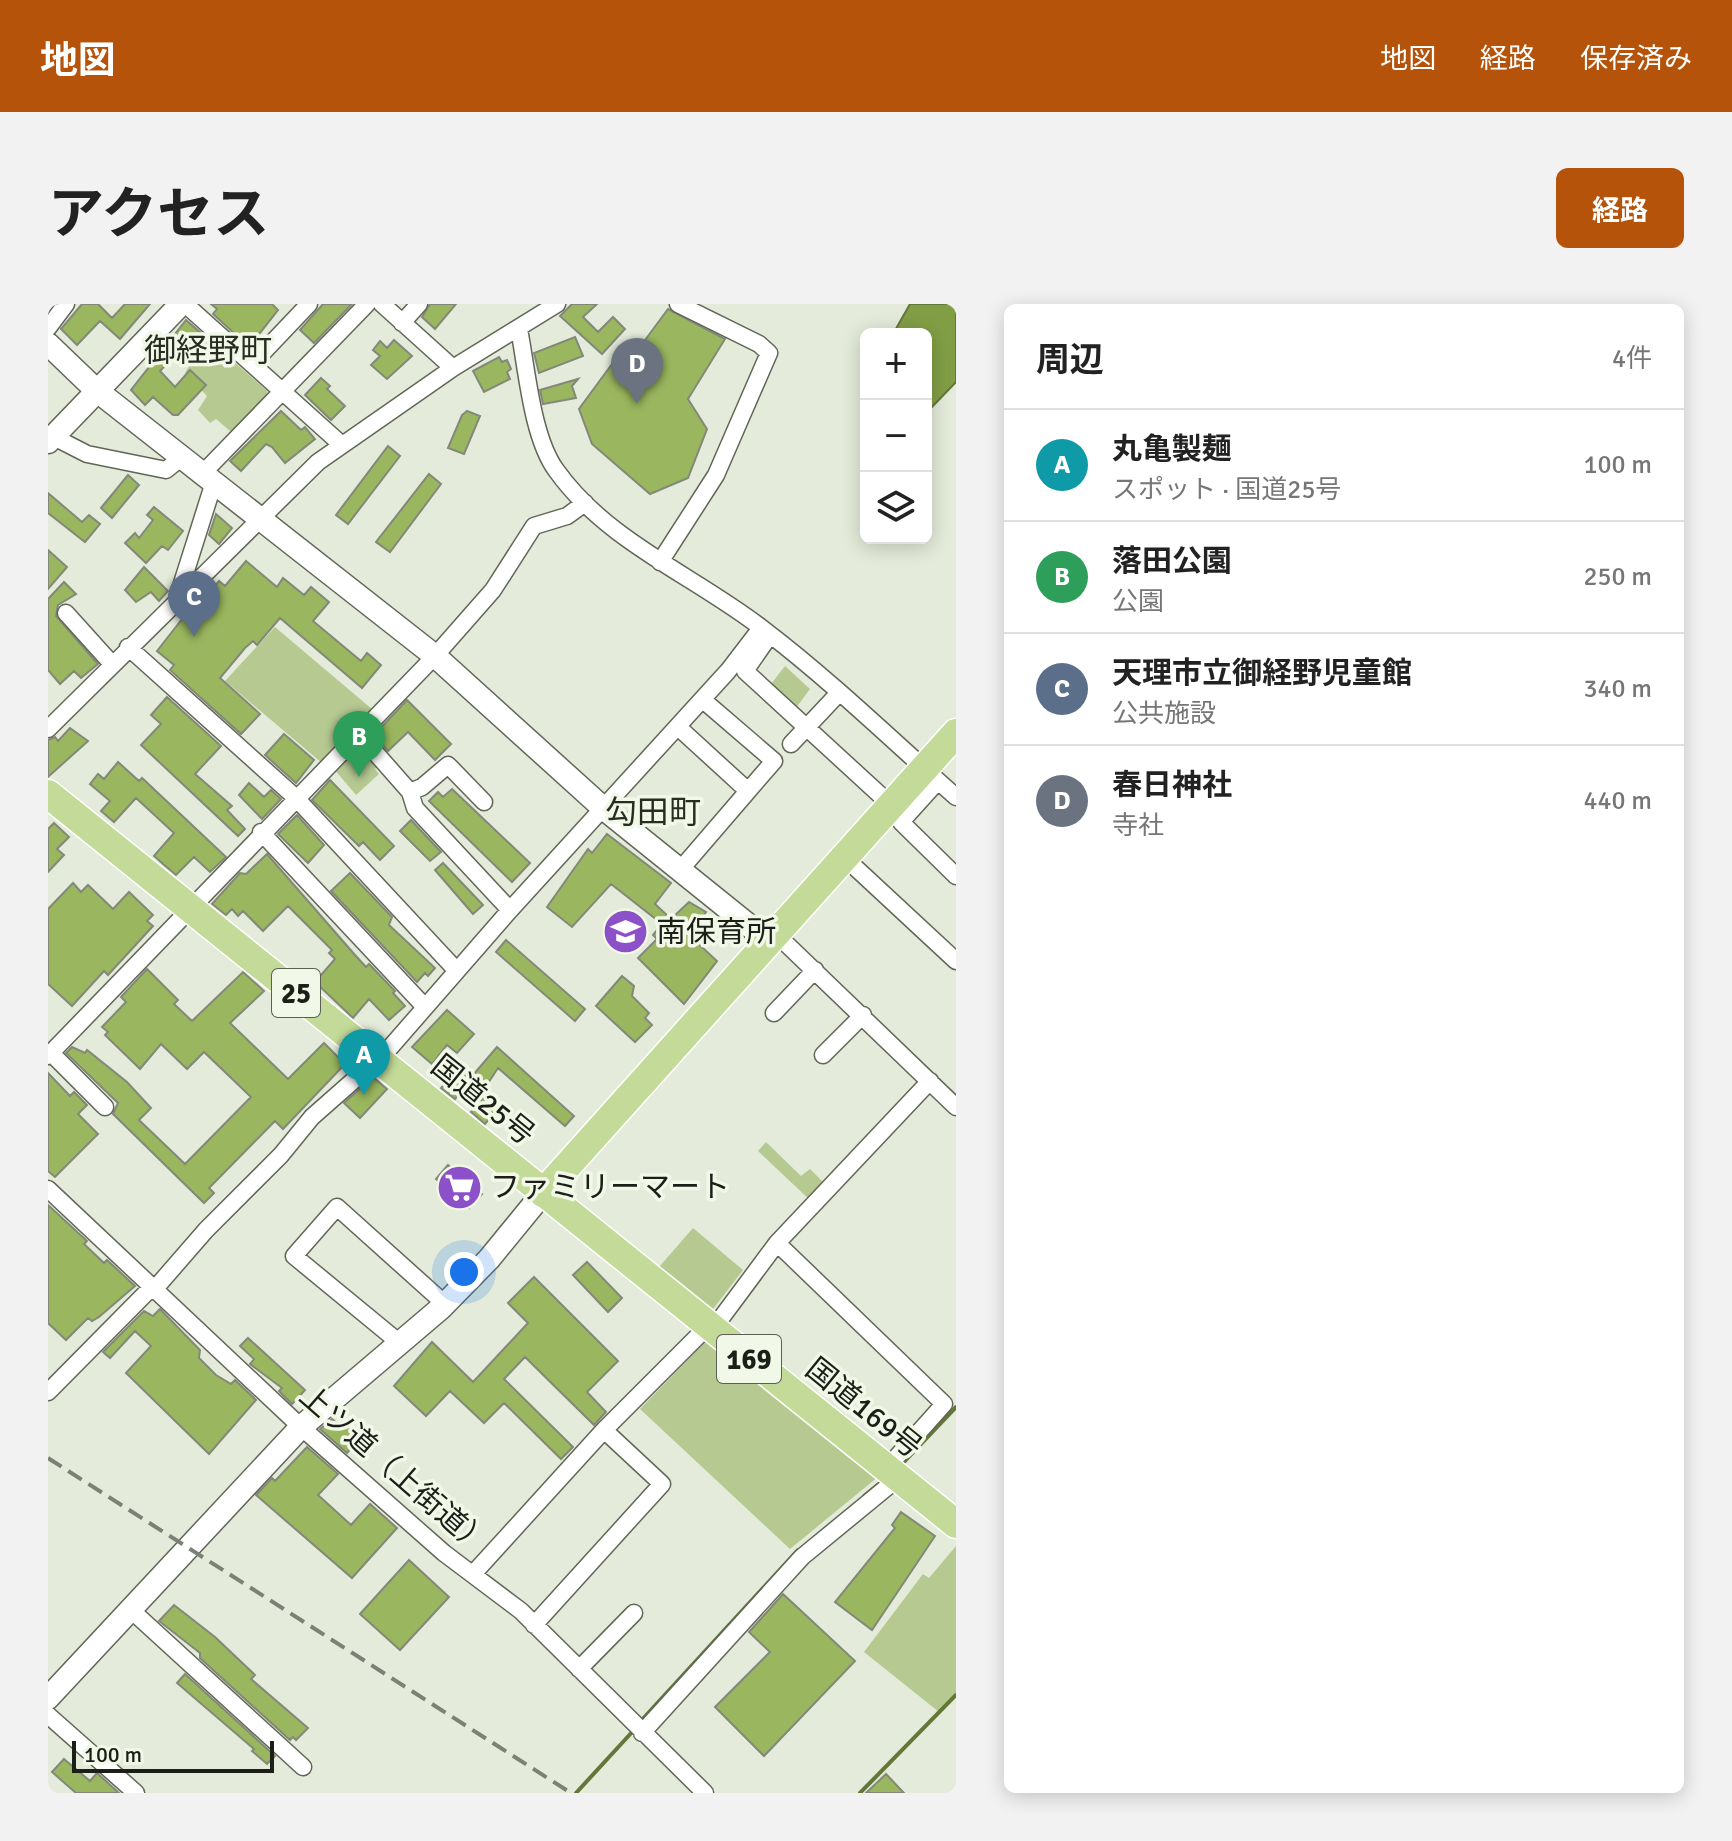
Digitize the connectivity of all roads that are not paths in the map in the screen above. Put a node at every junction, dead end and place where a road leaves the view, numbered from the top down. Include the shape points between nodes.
1 (66, 304) edge
2 (183, 304) edge
3 (309, 304) edge
4 (367, 304) edge
5 (382, 304) edge
6 (419, 304) edge
7 (555, 304) edge
8 (678, 304) edge
9 (402, 323) junction
10 (48, 328) edge
11 (519, 329) junction
12 (48, 344) edge
13 (252, 364) junction
14 (453, 368) junction
15 (96, 390) junction
16 (282, 391) junction
17 (50, 438) edge
18 (342, 445) junction
19 (182, 457) junction
20 (208, 478) junction
21 (585, 503) junction
22 (262, 518) junction
23 (660, 562) junction
24 (177, 600) junction
25 (66, 613) dead end
26 (766, 631) junction
27 (128, 647) junction
28 (435, 656) junction
29 (112, 664) junction
30 (838, 694) junction
31 (703, 700) junction
32 (678, 727) junction
33 (807, 728) junction
34 (48, 729) edge
35 (956, 733) edge
36 (359, 734) junction
37 (791, 744) dead end
38 (931, 775) junction
39 (748, 791) junction
40 (410, 792) junction
41 (48, 794) edge
42 (295, 797) junction
43 (956, 797) edge
44 (484, 802) dead end
45 (891, 805) junction
46 (603, 808) junction
47 (261, 832) junction
48 (844, 857) junction
49 (680, 870) junction
50 (956, 876) edge
51 (188, 909) junction
52 (510, 910) junction
53 (770, 936) junction
54 (956, 961) edge
55 (815, 970) junction
56 (457, 971) junction
57 (425, 1007) junction
58 (774, 1013) dead end
59 (863, 1015) junction
60 (49, 1055) edge
61 (823, 1055) dead end
62 (377, 1059) junction
63 (930, 1081) junction
64 (105, 1107) dead end
65 (956, 1107) edge
66 (48, 1189) edge
67 (543, 1193) junction
68 (777, 1243) junction
69 (152, 1290) junction
70 (445, 1304) junction
71 (710, 1328) junction
72 (401, 1344) junction
73 (48, 1392) edge
74 (301, 1427) junction
75 (604, 1430) junction
76 (891, 1474) junction
77 (956, 1524) edge
78 (473, 1574) junction
79 (130, 1609) junction
80 (634, 1613) dead end
81 (534, 1625) junction
82 (579, 1669) junction
83 (48, 1698) edge
84 (48, 1715) edge
85 (642, 1733) junction
86 (303, 1767) dead end
87 (136, 1793) edge
88 (705, 1793) edge

1 - 10 street
2 - 13 street
2 - 15 street
3 - 13 street
4 - 16 street
5 - 9 street
6 - 9 street
7 - 11 street
8 - 23 street via 769,353 716,475
9 - 14 street
11 - 14 street
11 - 21 street via 545,450
12 - 15 street
13 - 16 street
14 - 18 street
15 - 17 street
15 - 19 street
16 - 18 street
16 - 20 street
17 - 19 street via 87,454 166,470
18 - 22 street via 291,486
19 - 20 street
20 - 22 street
20 - 24 street
21 - 23 street
21 - 28 street via 567,516 534,526 493,590
22 - 24 street
22 - 28 street
23 - 26 street
24 - 27 street
25 - 29 street
26 - 30 street
26 - 31 street
26 - 33 street via 745,671
27 - 29 street
27 - 42 street
28 - 36 street
28 - 46 street
29 - 34 street
30 - 33 street
30 - 38 street
31 - 32 street
31 - 39 street via 774,761
32 - 39 street
32 - 46 street
33 - 37 street
33 - 45 street
35 - 38 highway, 国道25号
36 - 40 street
36 - 42 street
38 - 43 street
38 - 45 highway, 国道25号
38 - 50 street via 901,822
39 - 49 street
40 - 44 street via 448,765
40 - 52 street via 415,808
41 - 51 highway, 国道25号 / 25
42 - 47 street
42 - 56 street
45 - 48 highway, 国道25号
46 - 49 street
46 - 52 street
47 - 51 street
47 - 57 street
48 - 53 highway, 国道25号
48 - 54 street
49 - 53 street
51 - 60 street
51 - 62 highway, 国道25号 / 25
52 - 56 street
53 - 55 street
53 - 67 highway, 国道25号
55 - 58 street
55 - 59 street
56 - 57 street
57 - 62 street
59 - 61 street
59 - 63 street
60 - 64 street
62 - 67 highway, 国道25号 / 25
62 - 69 street via 312,1117
63 - 65 street
63 - 68 street
66 - 69 street, 上ツ道（上街道）
67 - 70 street
67 - 71 highway, 国道169号 / 169
68 - 71 street
68 - 76 street via 944,1404
69 - 73 street
69 - 74 street, 上ツ道（上街道）
70 - 72 street
70 - 72 street via 337,1207 294,1256
71 - 75 street
71 - 76 highway, 国道169号 / 169
72 - 74 street
74 - 78 street, 上ツ道（上街道）
74 - 79 street
75 - 78 street
75 - 81 street via 662,1484
76 - 77 highway, 国道169号 / 169
76 - 85 street via 802,1557
78 - 81 street, 上ツ道（上街道）
79 - 83 street
79 - 86 street
80 - 82 street
81 - 82 street, 上ツ道（上街道）
82 - 85 street, 上ツ道（上街道）
84 - 87 street
85 - 88 street, 上ツ道（上街道）

